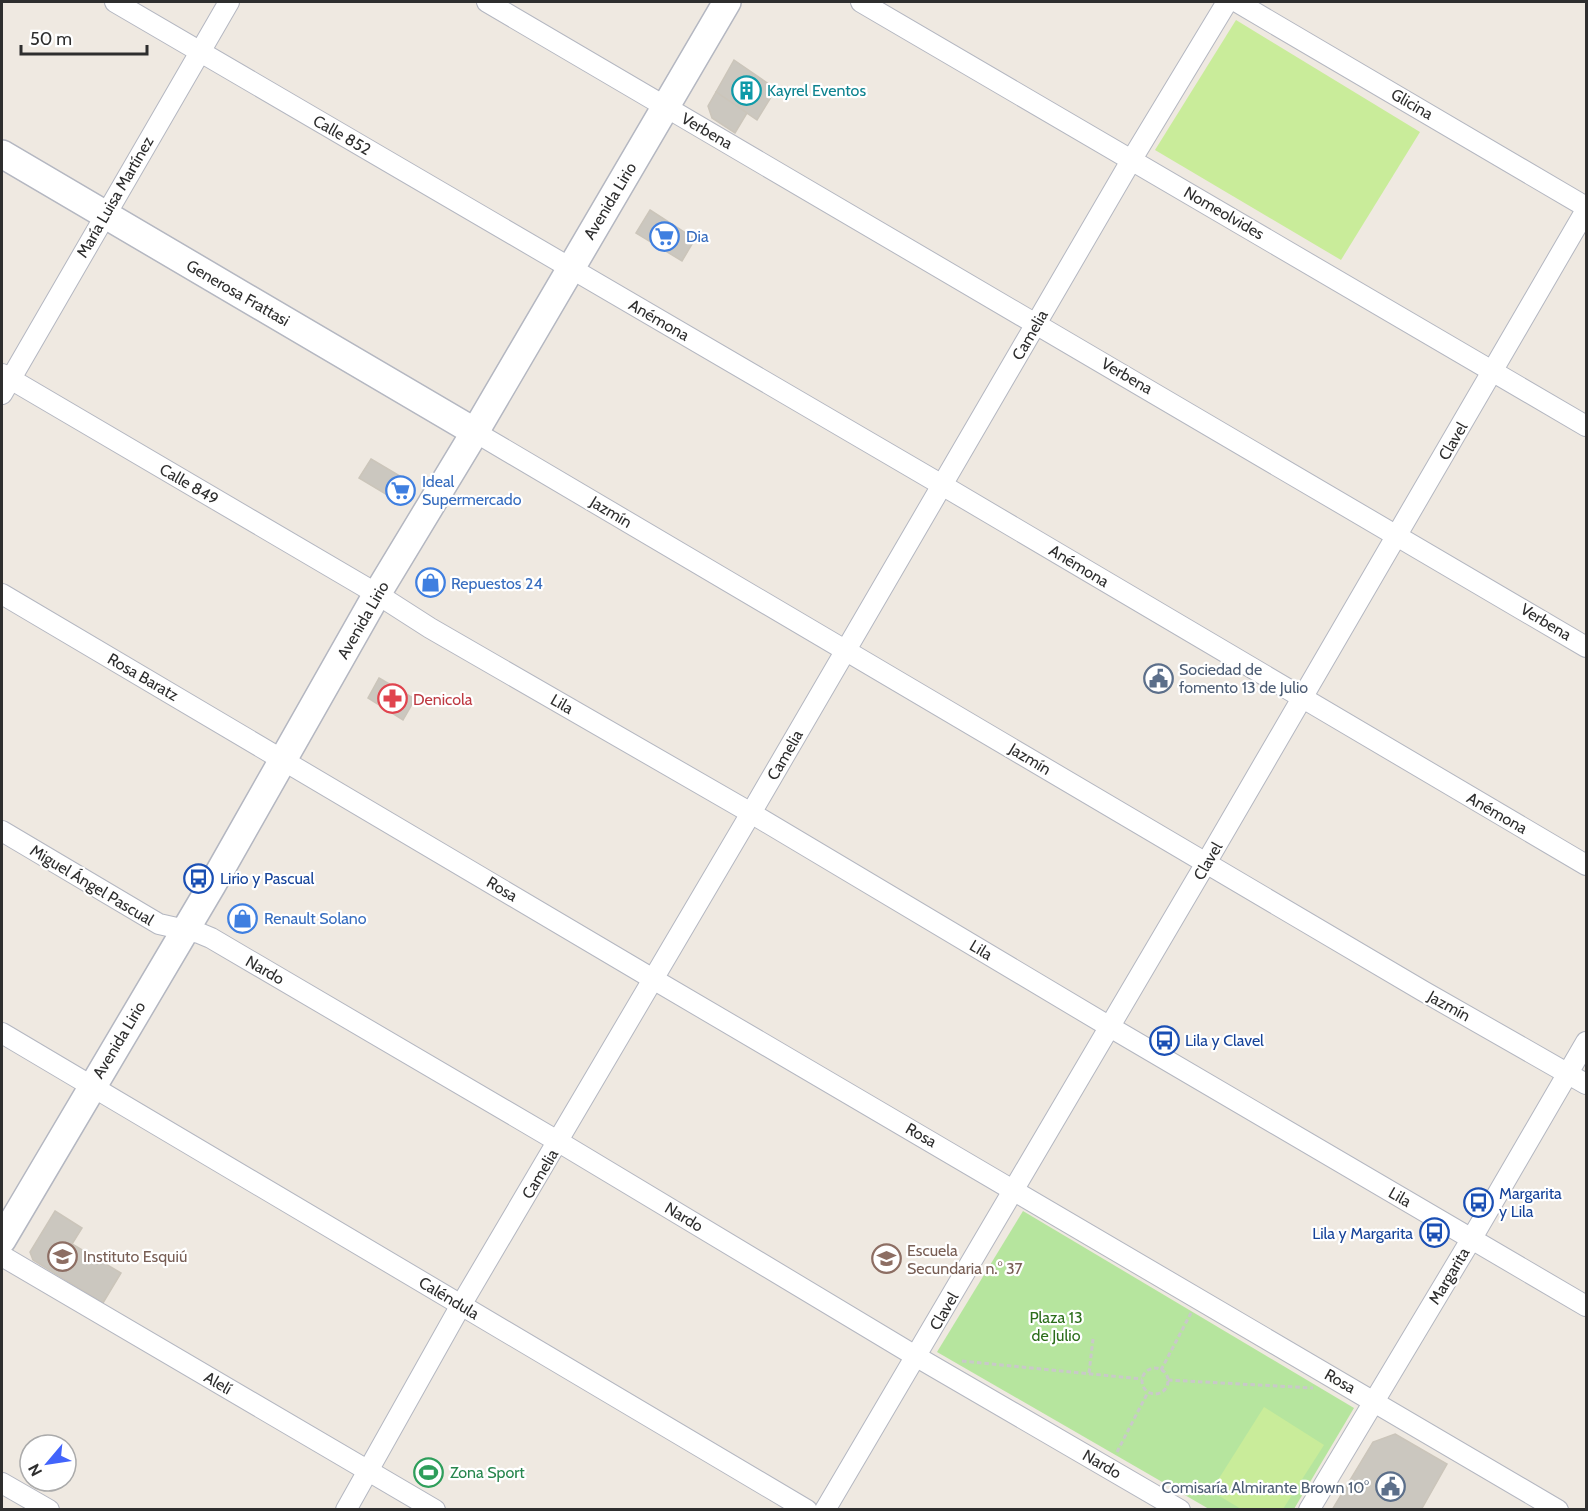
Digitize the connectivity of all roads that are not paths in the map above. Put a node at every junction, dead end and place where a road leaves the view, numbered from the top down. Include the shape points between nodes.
1 (115, 2) edge
2 (230, 2) edge
3 (487, 2) edge
4 (727, 2) edge
5 (861, 2) edge
6 (1227, 2) edge
7 (1237, 2) edge
8 (200, 52) junction
9 (666, 107) junction
10 (2, 154) edge
11 (1132, 159) junction
12 (1587, 208) edge
13 (105, 215) junction
14 (570, 268) junction
15 (1037, 324) junction
16 (1493, 371) junction
17 (4, 382) edge
18 (1587, 426) edge
19 (475, 432) junction
20 (942, 485) junction
21 (1399, 535) junction
22 (2, 594) edge
23 (377, 594) junction
24 (1587, 647) edge
25 (846, 650) junction
26 (1303, 699) junction
27 (284, 760) junction
28 (751, 813) junction
29 (2, 831) edge
30 (1206, 863) junction
31 (1587, 865) edge
32 (185, 930) junction
33 (653, 979) junction
34 (1110, 1027) junction
35 (2, 1033) edge
36 (1587, 1042) edge
37 (1568, 1073) junction
38 (1587, 1084) edge
39 (92, 1087) junction
40 (559, 1142) junction
41 (1015, 1190) junction
42 (1472, 1238) junction
43 (2, 1240) edge
44 (2, 1256) edge
45 (462, 1305) junction
46 (1587, 1306) edge
47 (917, 1357) junction
48 (1373, 1400) junction
49 (368, 1470) junction
50 (2, 1484) edge
51 (49, 1509) edge
52 (346, 1509) edge
53 (435, 1509) edge
54 (807, 1509) edge
55 (825, 1509) edge
56 (1180, 1509) edge
57 (1310, 1509) edge
58 (1558, 1509) edge

1 - 8 street, Calle 852
2 - 8 street, María Luisa Martínez
3 - 9 street, Verbena
4 - 9 main road, Avenida Lirio
5 - 11 street, Nomeolvides
6 - 11 street, Camelia
7 - 12 street, Glicina
8 - 13 street, María Luisa Martínez
8 - 14 street, Calle 852
9 - 14 main road, Avenida Lirio
9 - 15 street, Verbena
10 - 13 main road, Generosa Frattasi
11 - 15 street, Camelia
11 - 16 street, Nomeolvides
12 - 16 street, Clavel
13 - 17 street, María Luisa Martínez
13 - 19 main road, Generosa Frattasi
14 - 19 main road, Avenida Lirio
14 - 20 street, Anémona
15 - 20 street, Camelia
15 - 21 street, Verbena
16 - 18 street, Nomeolvides
16 - 21 street, Clavel
17 - 23 street, Calle 849
19 - 23 main road, Avenida Lirio
19 - 25 street, Jazmín
20 - 25 street, Camelia
20 - 26 street, Anémona
21 - 24 street, Verbena
21 - 26 street, Clavel
22 - 27 street, Rosa Baratz
23 - 27 main road, Avenida Lirio
23 - 28 street, Lila
25 - 28 street, Camelia
25 - 30 street, Jazmín
26 - 30 street, Clavel
26 - 31 street, Anémona
27 - 32 main road, Avenida Lirio
27 - 33 street, Rosa
28 - 33 street, Camelia
28 - 34 street, Lila
29 - 32 street, Miguel Ángel Pascual via 159,924
30 - 34 street, Clavel
30 - 37 street, Jazmín
32 - 39 main road, Avenida Lirio
32 - 40 street, Nardo via 211,938
33 - 40 street, Camelia
33 - 41 street, Rosa
34 - 41 street, Clavel
34 - 42 street, Lila
35 - 39 street, Caléndula
36 - 37 street, Margarita
37 - 38 street, Jazmín
37 - 42 street, Margarita
39 - 43 main road, Avenida Lirio
39 - 45 street, Caléndula
40 - 45 street, Camelia
40 - 47 street, Nardo
41 - 47 street, Clavel
41 - 48 street, Rosa
42 - 46 street, Lila
42 - 48 street, Margarita
44 - 49 street, Alelí
45 - 49 street, Camelia
45 - 54 street, Caléndula
47 - 55 street, Clavel
47 - 56 street, Nardo
48 - 57 street, Margarita
48 - 58 street, Rosa
49 - 52 street, Camelia
49 - 53 street, Alelí
50 - 51 street

